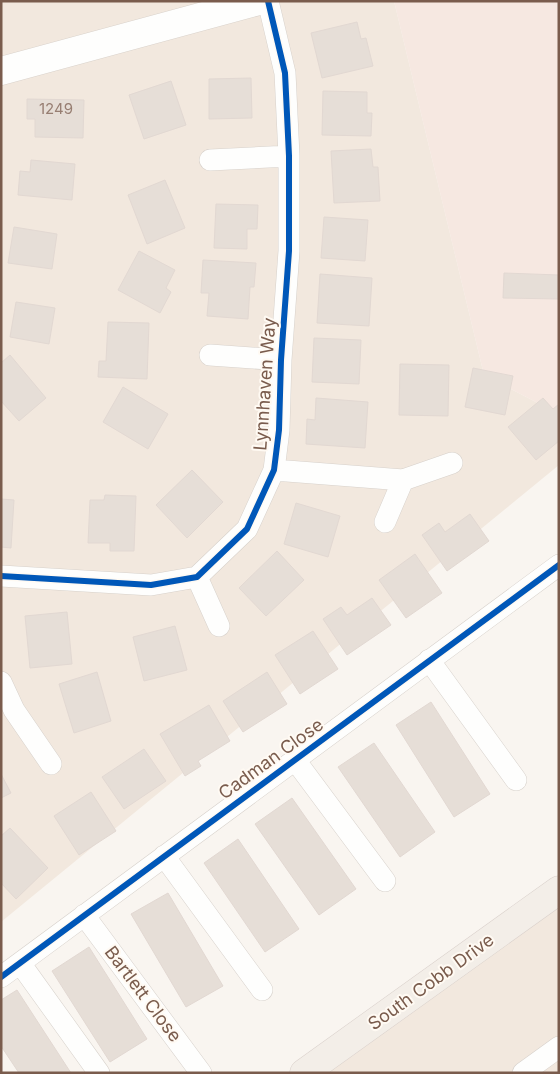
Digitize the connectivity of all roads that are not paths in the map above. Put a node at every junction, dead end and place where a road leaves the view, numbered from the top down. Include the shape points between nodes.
1 (259, 1) edge
2 (268, 1) edge
3 (1, 71) edge
4 (289, 156) junction
5 (210, 160) dead end
6 (210, 355) dead end
7 (281, 360) junction
8 (452, 463) dead end
9 (274, 470) junction
10 (403, 480) junction
11 (385, 522) dead end
12 (555, 575) edge
13 (1, 576) edge
14 (197, 577) junction
15 (219, 626) dead end
16 (429, 660) junction
17 (1, 682) edge
18 (295, 760) junction
19 (50, 764) dead end
20 (516, 780) dead end
21 (164, 856) junction
22 (385, 881) dead end
23 (559, 890) edge
24 (84, 915) junction
25 (20, 963) junction
26 (1, 977) edge
27 (262, 990) dead end
28 (559, 1047) edge
29 (99, 1073) edge
30 (201, 1073) edge
31 (304, 1073) edge
32 (524, 1073) edge

1 - 3 street
2 - 4 street, Lynnhaven Way via 285,73
4 - 5 street
4 - 7 street, Lynnhaven Way via 289,251
6 - 7 street
7 - 9 street, Lynnhaven Way
8 - 10 street
9 - 10 street
9 - 14 street, Lynnhaven Way via 248,529
10 - 11 street
12 - 16 street, Cadman Close
13 - 14 street via 151,586
14 - 15 street
16 - 18 street, Cadman Close
16 - 20 street
17 - 19 street via 14,710
18 - 21 street, Cadman Close
18 - 22 street
21 - 24 street, Cadman Close
21 - 27 street
23 - 31 main road, South Cobb Drive
24 - 25 street, Cadman Close
24 - 30 street, Bartlett Close
25 - 26 street, Cadman Close
25 - 29 street
28 - 32 street

